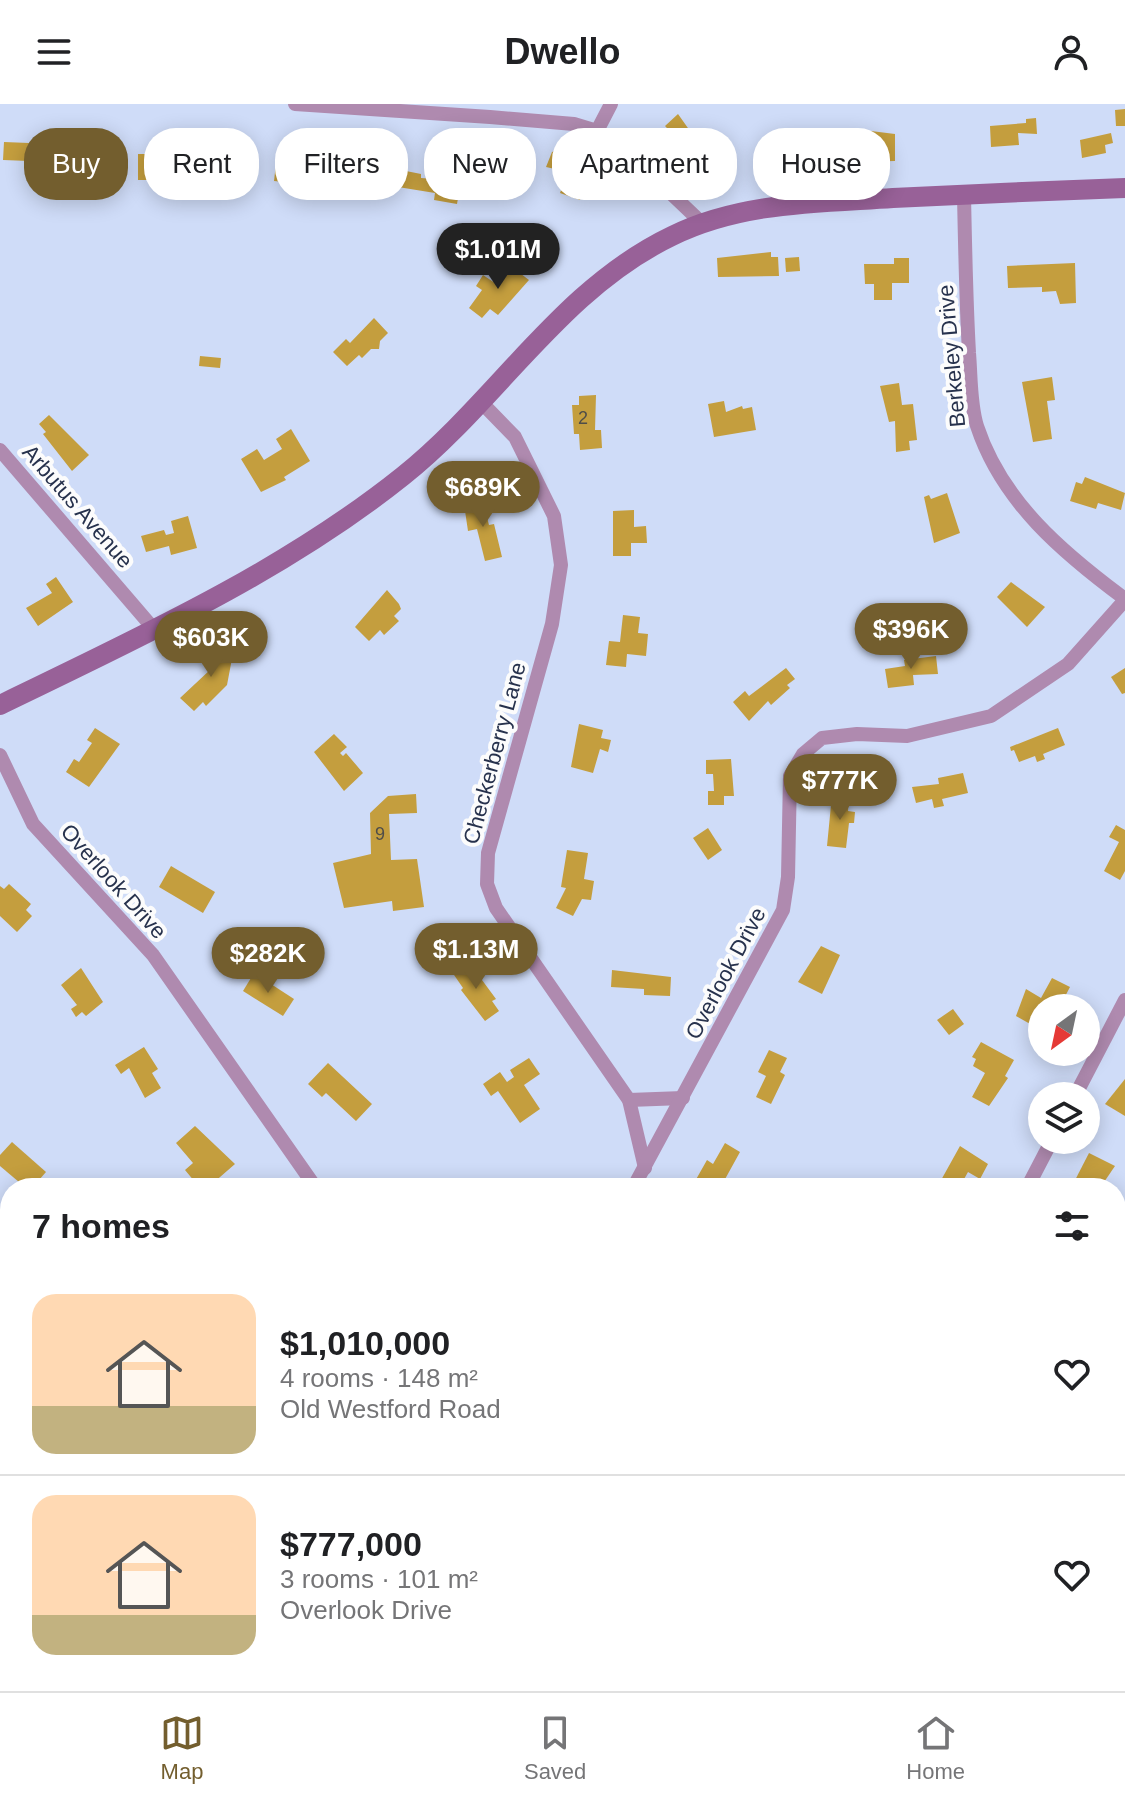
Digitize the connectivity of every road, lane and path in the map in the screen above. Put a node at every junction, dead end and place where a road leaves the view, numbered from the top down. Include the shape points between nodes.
1 (295, 104) edge
2 (306, 104) edge
3 (611, 104) edge
4 (587, 128) edge
5 (599, 128) edge
6 (1125, 188) edge
7 (964, 194) junction
8 (678, 200) edge
9 (703, 224) junction
10 (480, 401) junction
11 (0, 450) edge
12 (1125, 600) edge
13 (153, 628) junction
14 (0, 705) edge
15 (0, 755) edge
16 (1125, 1000) edge
17 (1082, 1082) edge
18 (683, 1098) junction
19 (629, 1100) junction
20 (1045, 1154) edge
21 (645, 1168) junction
22 (309, 1178) edge
23 (639, 1178) edge
24 (1032, 1178) edge

1 - 2 street
2 - 4 street
3 - 5 street
6 - 7 main road
7 - 9 main road via 800,204 741,211
7 - 12 street, Berkeley Drive via 976,423 991,461 1011,494 1050,538
8 - 9 street
9 - 10 main road via 671,236 600,284 546,331
10 - 13 main road via 405,474 344,519 274,565
10 - 19 street, Checkerberry Lane via 515,437 541,489 554,516 561,565 552,624 488,853 487,884 515,939
11 - 13 street, Arbutus Avenue
12 - 18 street, Overlook Drive via 1068,664 991,716 907,736 822,738 803,754 790,776 783,910
13 - 14 main road
15 - 22 street, Overlook Drive via 33,824 153,955
16 - 17 street
18 - 19 street
18 - 21 street, Overlook Drive
19 - 21 street, Checkerberry Lane
20 - 24 street
21 - 23 street, Overlook Drive

